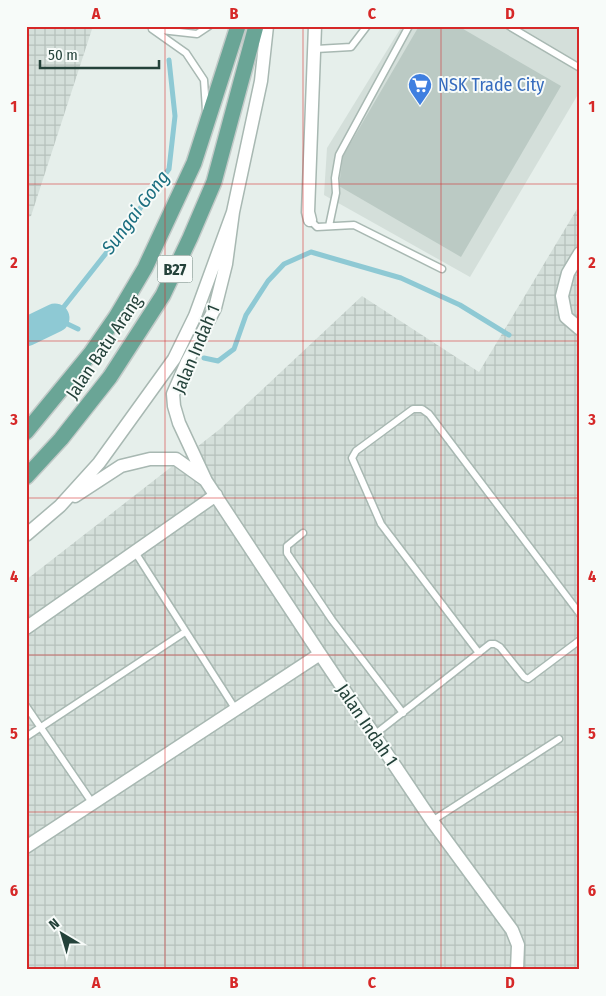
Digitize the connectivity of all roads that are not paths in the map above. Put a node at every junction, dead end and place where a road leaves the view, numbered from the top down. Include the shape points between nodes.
1 (209, 26) edge
2 (238, 26) edge
3 (256, 26) edge
4 (267, 26) edge
5 (315, 26) edge
6 (367, 26) edge
7 (409, 26) edge
8 (509, 26) edge
9 (149, 28) edge
10 (316, 49) junction
11 (580, 68) edge
12 (207, 124) junction
13 (233, 212) junction
14 (310, 220) joint
15 (329, 226) junction
16 (580, 253) edge
17 (442, 269) dead end
18 (580, 329) edge
19 (26, 432) edge
20 (26, 477) edge
21 (206, 481) junction
22 (216, 495) junction
23 (60, 506) junction
24 (303, 534) dead end
25 (26, 535) edge
26 (135, 552) junction
27 (580, 614) edge
28 (26, 628) edge
29 (185, 632) junction
30 (580, 640) edge
31 (479, 653) junction
32 (320, 654) junction
33 (26, 706) edge
34 (236, 710) junction
35 (403, 713) junction
36 (41, 728) junction
37 (374, 735) junction
38 (26, 738) edge
39 (559, 739) dead end
40 (93, 804) junction
41 (432, 821) junction
42 (26, 847) edge
43 (517, 970) edge

1 - 9 lane via 198,34
2 - 12 main road, Jalan Batu Arang / B27
3 - 20 main road, Jalan Batu Arang / B27 via 214,182 162,295 110,377 61,440
4 - 13 street via 261,81
5 - 10 street
6 - 10 lane via 351,47
7 - 15 lane via 339,155
8 - 11 lane
9 - 12 lane via 186,53 204,80
10 - 14 street
12 - 19 main road, Jalan Batu Arang / B27 via 194,163 145,268 91,353
13 - 21 street, Jalan Indah 1 via 226,264 215,308 174,394 179,423
13 - 23 street via 194,316 174,359 99,463
14 - 15 lane via 317,227
15 - 17 lane via 354,224
16 - 18 street via 568,273 562,296 566,317
21 - 22 street, Jalan Indah 1
21 - 23 street, Jalan Indah 1 via 176,459 150,459 121,466
22 - 26 street
22 - 32 street, Jalan Indah 1
23 - 25 street
24 - 35 lane via 287,546 287,553 332,620
26 - 28 street
26 - 29 lane
27 - 31 lane via 429,414 422,409 413,409 356,451 352,458 381,524
29 - 34 lane
29 - 36 lane
30 - 31 lane via 528,679 500,647 490,644
31 - 35 lane
32 - 34 street
32 - 37 street, Jalan Indah 1
33 - 36 lane
34 - 40 street
35 - 37 lane
36 - 38 lane
36 - 40 lane
37 - 41 street, Jalan Indah 1
39 - 41 lane
40 - 42 street
41 - 43 street, Jalan Indah 1 via 512,930 518,945

